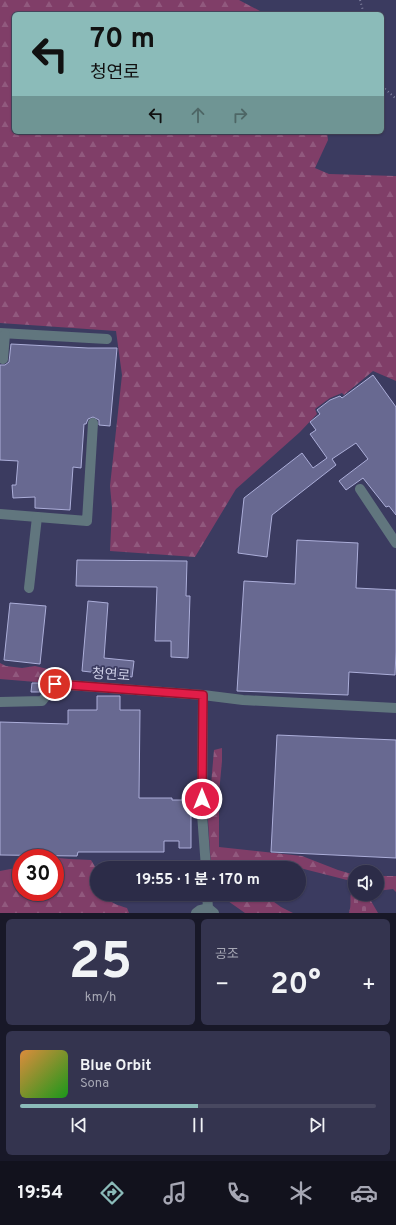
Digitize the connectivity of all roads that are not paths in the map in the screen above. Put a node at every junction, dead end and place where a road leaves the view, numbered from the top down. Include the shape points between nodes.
1 (2, 334) edge
2 (107, 340) dead end
3 (3, 359) dead end
4 (93, 423) dead end
5 (360, 489) dead end
6 (0, 514) edge
7 (37, 516) junction
8 (396, 543) edge
9 (29, 588) dead end
10 (203, 695) junction
11 (0, 702) edge
12 (396, 708) edge
13 (205, 861) edge
14 (211, 910) edge
15 (196, 913) edge

1 - 2 street
1 - 3 street
4 - 7 street via 87,521
5 - 8 street
6 - 7 street
7 - 9 street
10 - 11 street, 청연로 via 55,684 42,701
10 - 12 street, 청연로 via 243,700
10 - 13 street via 202,814
14 - 15 street via 200,910

